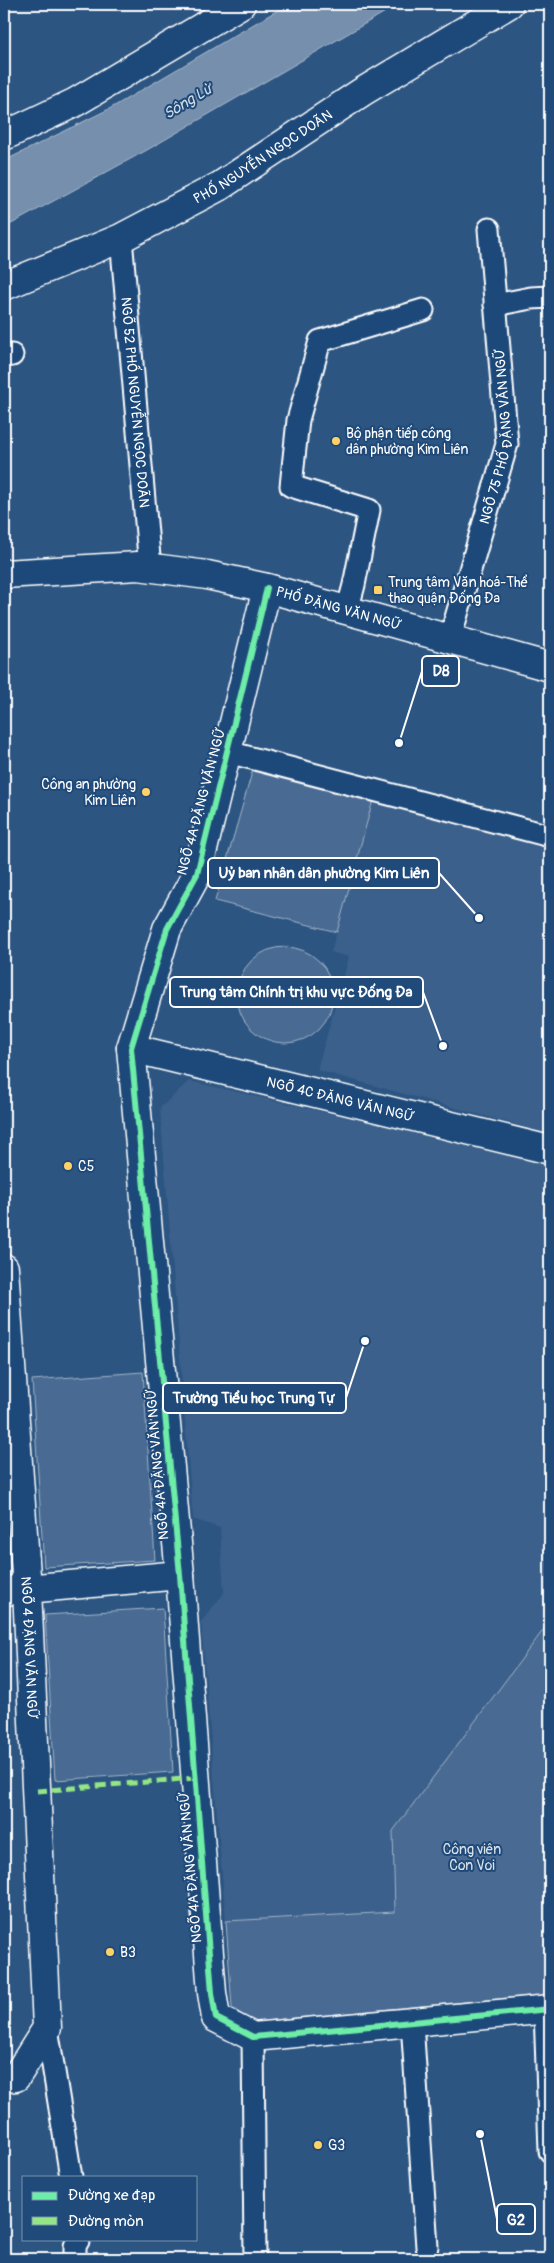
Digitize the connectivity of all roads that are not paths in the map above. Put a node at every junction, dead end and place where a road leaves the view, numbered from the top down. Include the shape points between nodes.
1 (241, 4) edge
2 (509, 4) edge
3 (4, 136) edge
4 (489, 229) dead end
5 (121, 238) junction
6 (4, 286) edge
7 (550, 297) edge
8 (496, 305) junction
9 (424, 310) dead end
10 (150, 568) junction
11 (4, 574) edge
12 (266, 588) junction
13 (347, 611) junction
14 (450, 638) junction
15 (550, 667) edge
16 (228, 752) junction
17 (550, 836) edge
18 (131, 1048) junction
19 (550, 1150) edge
20 (4, 1268) edge
21 (180, 1575) junction
22 (15, 1590) edge
23 (548, 2010) edge
24 (412, 2022) junction
25 (47, 2028) junction
26 (252, 2037) junction
27 (4, 2078) edge
28 (550, 2151) edge
29 (71, 2176) edge
30 (79, 2240) edge
31 (427, 2247) dead end
32 (75, 2259) edge
33 (255, 2259) edge

1 - 3 street via 74,103
2 - 5 street, PHỐ NGUYỄN NGỌC DOÃN via 362,92 220,186
4 - 8 lane, NGÕ 75 PHỐ ĐẶNG VĂN NGỮ
5 - 6 street, PHỐ NGUYỄN NGỌC DOÃN
5 - 10 lane, NGÕ 52 PHỐ NGUYỄN NGỌC DOÃN
7 - 8 lane
8 - 14 lane, NGÕ 75 PHỐ ĐẶNG VĂN NGỮ via 507,444
9 - 13 lane via 320,341 298,420 290,486 369,510
10 - 11 street, PHỐ ĐẶNG VĂN NGỮ
10 - 12 street, PHỐ ĐẶNG VĂN NGỮ via 207,575
12 - 13 street, PHỐ ĐẶNG VĂN NGỮ
12 - 16 street, NGÕ 4A ĐẶNG VĂN NGỮ
13 - 14 street, PHỐ ĐẶNG VĂN NGỮ
14 - 15 street, PHỐ ĐẶNG VĂN NGỮ
16 - 17 lane
16 - 18 street, NGÕ 4A ĐẶNG VĂN NGỮ via 196,874 167,929
18 - 19 street, NGÕ 4C ĐẶNG VĂN NGỮ
18 - 21 street, NGÕ 4A ĐẶNG VĂN NGỮ
20 - 22 street, NGÕ 4 ĐẶNG VĂN NGỮ
21 - 22 street
21 - 26 street, NGÕ 4A ĐẶNG VĂN NGỮ via 216,2018
22 - 25 street, NGÕ 4 ĐẶNG VĂN NGỮ
23 - 24 street
23 - 28 lane
24 - 26 street
24 - 31 lane
25 - 27 street via 16,2077
25 - 29 lane
26 - 33 lane
30 - 32 lane via 75,2246

